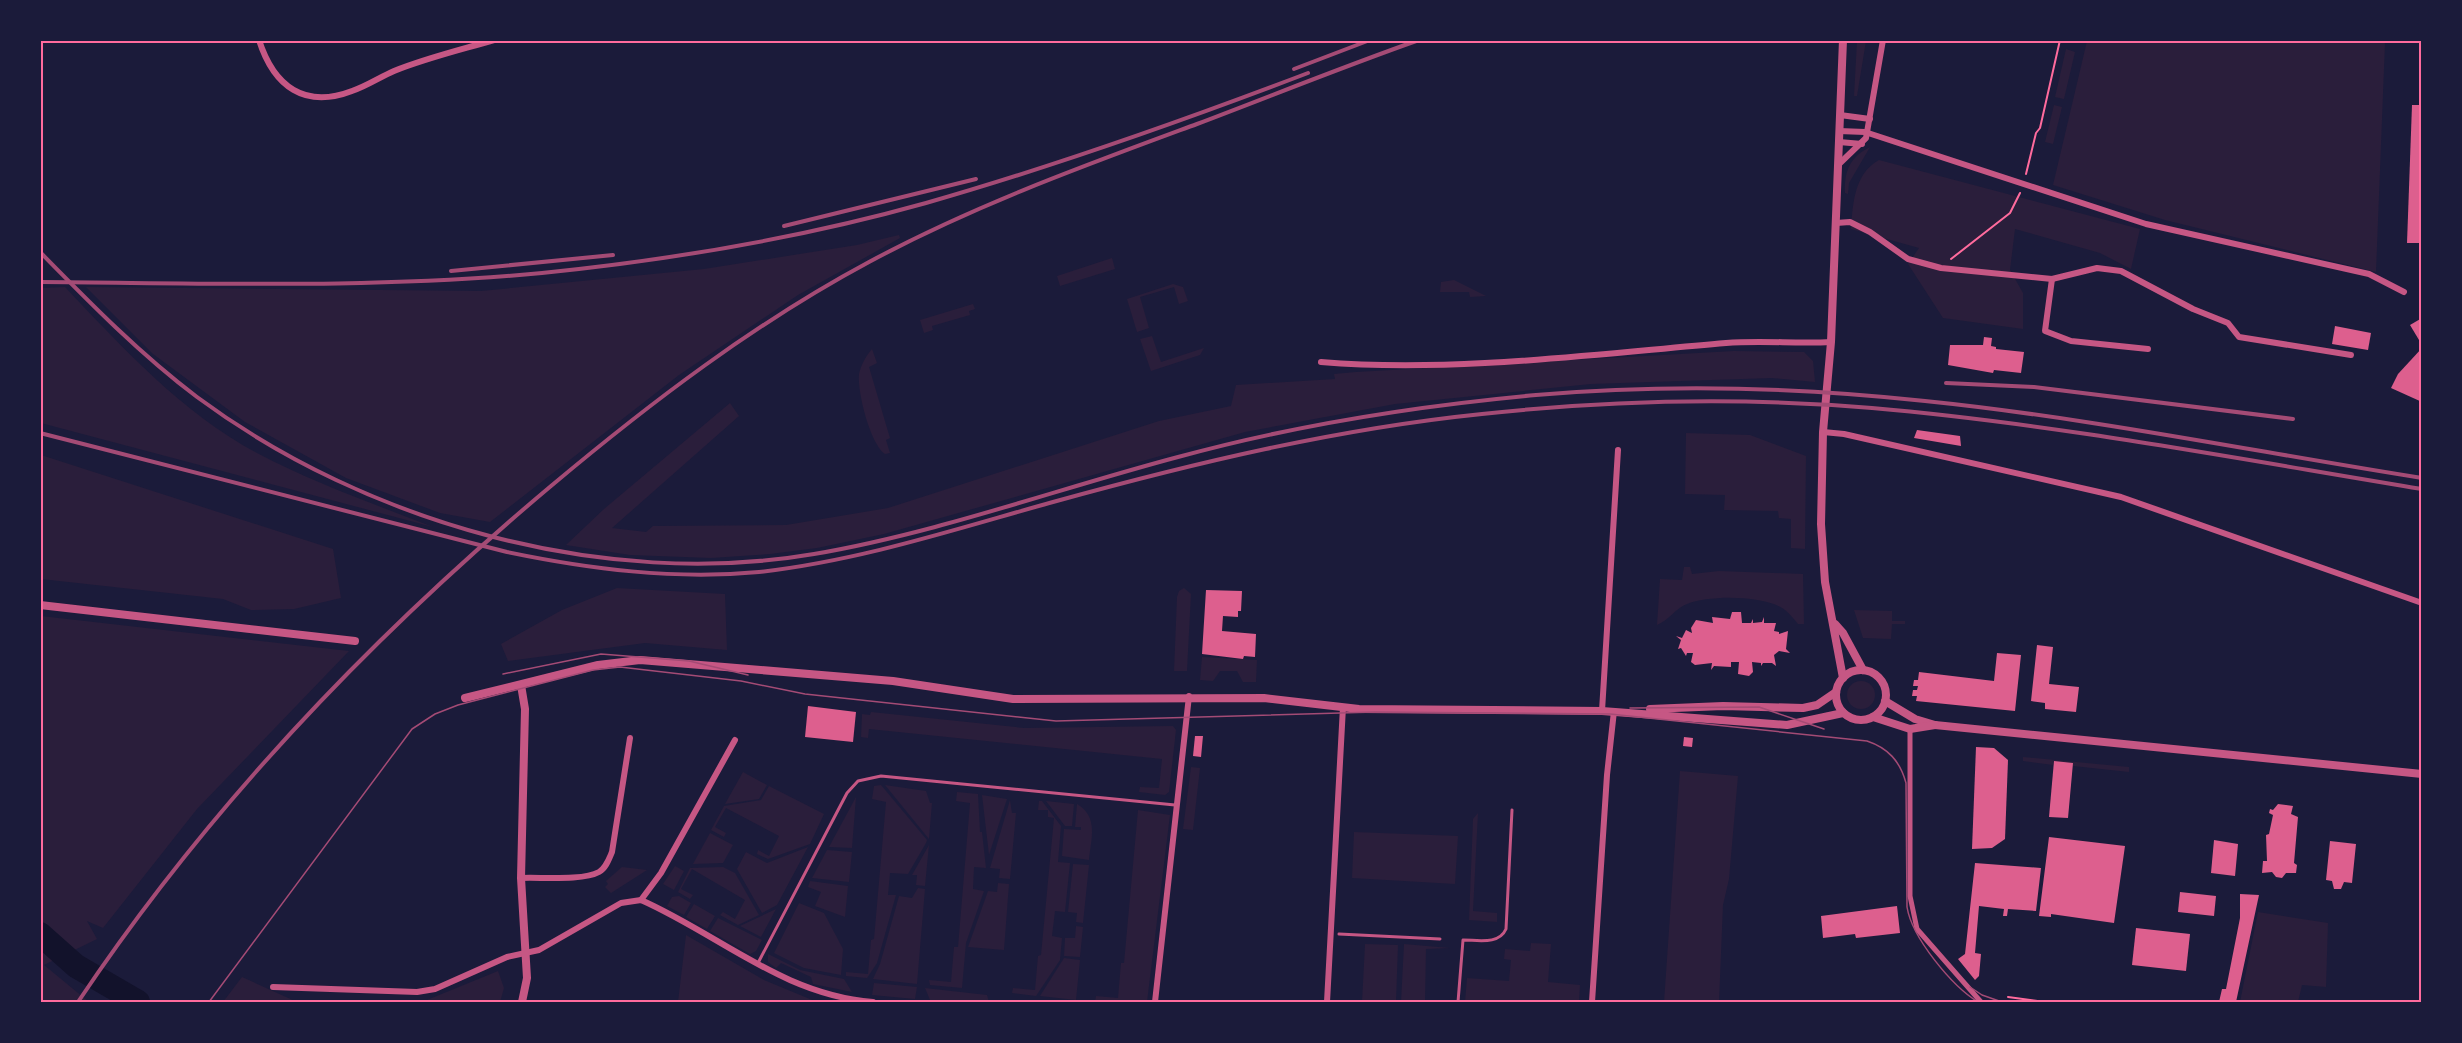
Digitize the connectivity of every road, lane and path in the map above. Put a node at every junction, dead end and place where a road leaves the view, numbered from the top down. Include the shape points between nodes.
1 (259, 40) edge
2 (494, 40) edge
3 (1843, 40) edge
4 (1883, 40) edge
5 (2060, 40) edge
6 (1840, 115) junction
7 (1870, 119) junction
8 (1839, 131) junction
9 (1865, 132) junction
10 (1839, 142) junction
11 (1862, 144) junction
12 (1838, 165) junction
13 (2025, 178) dead end
14 (2020, 192) dead end
15 (1836, 223) junction
16 (1941, 268) junction
17 (2052, 279) junction
18 (2404, 292) dead end
19 (1831, 342) junction
20 (2148, 349) dead end
21 (2351, 355) dead end
22 (1321, 362) dead end
23 (1822, 432) junction
24 (1618, 450) dead end
25 (2421, 603) edge
26 (40, 605) edge
27 (1834, 624) junction
28 (355, 641) dead end
29 (1863, 670) junction
30 (1843, 678) junction
31 (521, 685) junction
32 (1836, 692) junction
33 (1189, 696) junction
34 (465, 698) dead end
35 (1886, 701) junction
36 (1344, 707) junction
37 (1602, 711) junction
38 (1614, 711) junction
39 (1843, 713) junction
40 (1873, 717) junction
41 (1935, 725) junction
42 (1910, 729) junction
43 (630, 738) dead end
44 (735, 740) dead end
45 (2421, 774) edge
46 (1177, 806) junction
47 (1512, 810) dead end
48 (521, 878) junction
49 (641, 900) junction
50 (1339, 934) dead end
51 (1440, 939) dead end
52 (525, 953) junction
53 (756, 965) junction
54 (273, 987) dead end
55 (2008, 997) dead end
56 (522, 1002) edge
57 (873, 1002) edge
58 (1155, 1002) edge
59 (1327, 1002) edge
60 (1458, 1002) edge
61 (1592, 1002) edge
62 (1981, 1002) edge
63 (2045, 1002) edge

1 - 2 street via 275,75 301,94 319,98 354,91 393,71
3 - 6 street
4 - 7 street
5 - 13 path
6 - 7 street
6 - 8 street
7 - 9 street
8 - 9 street
8 - 10 street
9 - 11 street
9 - 18 street via 2146,224 2369,274
10 - 11 street
10 - 12 street
11 - 12 street
12 - 15 street
14 - 16 path via 2010,213
15 - 16 street via 1850,222 1908,259
15 - 19 street
16 - 17 street
17 - 20 street via 2045,331 2071,341
17 - 21 street via 2097,268 2121,270 2193,309 2228,322 2239,337
19 - 22 street via 1746,342 1381,366
19 - 23 street
23 - 25 street via 2121,497
23 - 27 street via 1822,546
24 - 37 street
26 - 28 street
27 - 29 street
27 - 30 street
29 - 30 street
29 - 35 street via 1883,682
30 - 32 street
31 - 33 street via 598,665 640,660 893,681 1013,699
31 - 34 street
31 - 48 street via 525,709
32 - 38 street via 1817,705 1803,708 1723,706
32 - 39 street
33 - 36 street via 1279,699
33 - 46 street
35 - 40 street
35 - 41 street via 1908,716
36 - 37 street
36 - 59 street
37 - 38 street
38 - 39 street via 1787,725
38 - 61 street
39 - 40 street via 1854,719
40 - 42 street
41 - 42 street
41 - 45 street
42 - 62 street via 1913,919 1925,940
43 - 48 street via 607,864 600,872 584,876
44 - 49 street via 661,873
46 - 53 lane via 881,776 858,781 837,808
46 - 58 street
47 - 60 lane via 1506,929 1502,937 1494,940 1463,940
48 - 52 street
49 - 52 street via 621,903 539,950
49 - 53 street
50 - 51 lane
52 - 54 street via 435,989 417,992
52 - 56 street
53 - 57 street via 820,993
55 - 63 path

